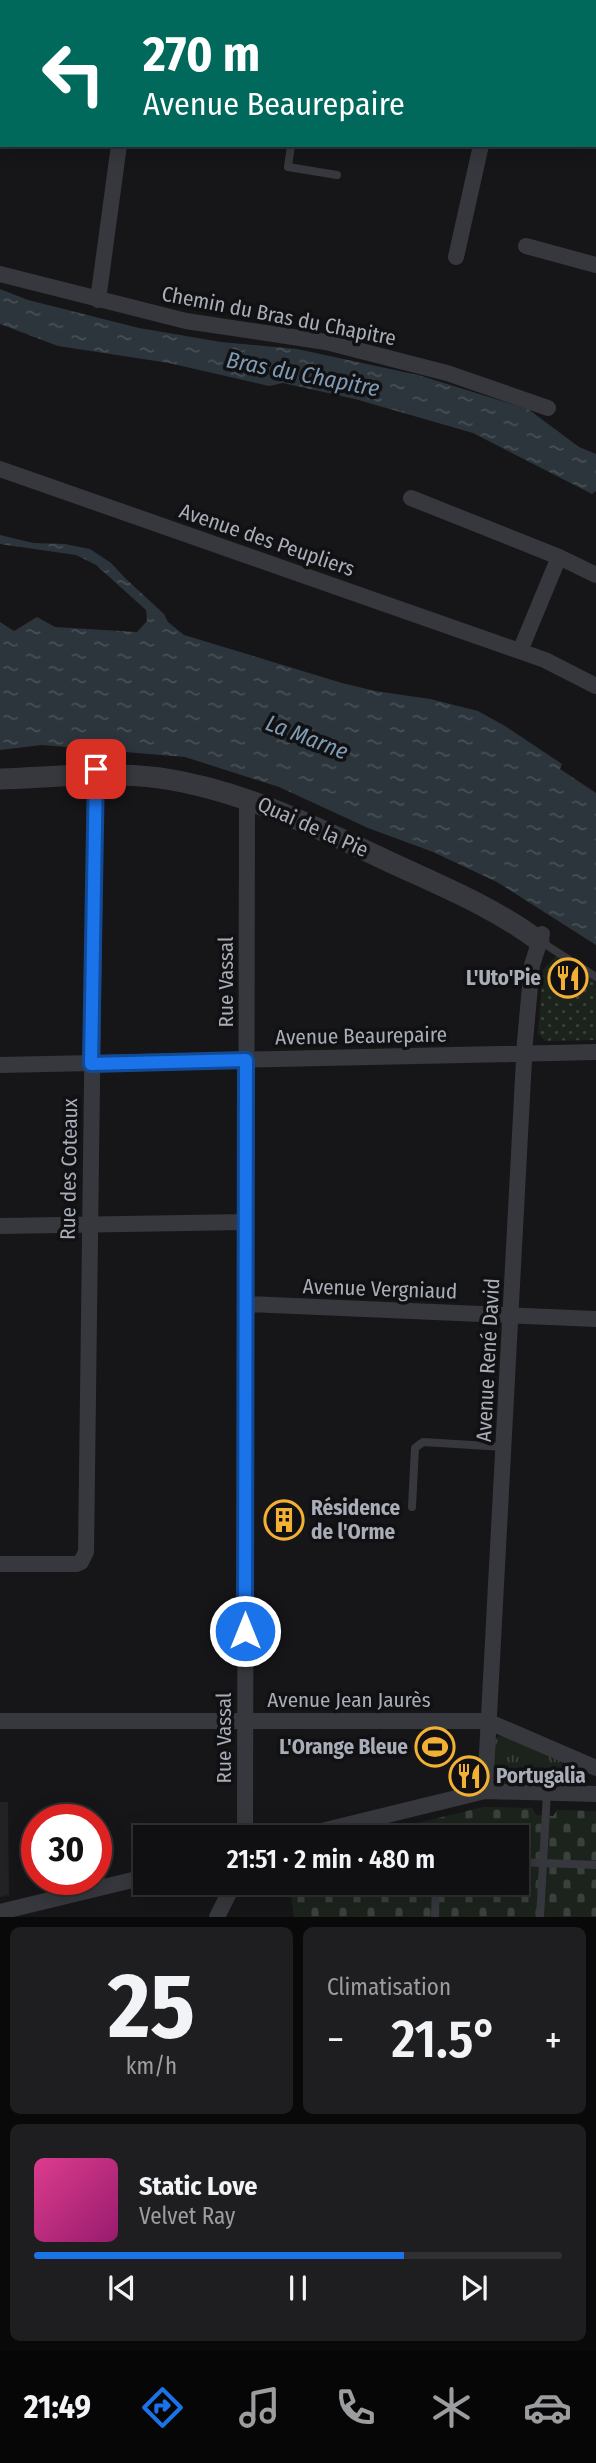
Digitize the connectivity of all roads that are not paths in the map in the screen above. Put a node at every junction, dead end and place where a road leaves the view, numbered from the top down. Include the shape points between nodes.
1 (119, 147) edge
2 (290, 147) edge
3 (481, 147) edge
4 (337, 175) dead end
5 (526, 246) dead end
6 (456, 257) dead end
7 (596, 265) edge
8 (0, 274) edge
9 (98, 300) junction
10 (548, 408) dead end
11 (0, 469) edge
12 (411, 498) dead end
13 (559, 557) junction
14 (596, 575) edge
15 (520, 651) junction
16 (596, 686) edge
17 (96, 772) junction
18 (0, 779) edge
19 (247, 799) junction
20 (545, 941) junction
21 (596, 977) edge
22 (596, 1052) edge
23 (525, 1054) junction
24 (246, 1060) junction
25 (91, 1064) junction
26 (0, 1065) edge
27 (246, 1222) junction
28 (88, 1225) junction
29 (0, 1226) edge
30 (246, 1304) junction
31 (512, 1315) junction
32 (596, 1319) edge
33 (504, 1447) junction
34 (412, 1507) dead end
35 (0, 1564) edge
36 (0, 1721) edge
37 (245, 1721) junction
38 (487, 1721) junction
39 (596, 1768) edge
40 (485, 1791) junction
41 (547, 1792) junction
42 (595, 1793) edge
43 (245, 1825) edge
44 (346, 1825) edge
45 (529, 1862) edge
46 (543, 1863) junction
47 (596, 1865) edge
48 (133, 1880) edge
49 (227, 1895) edge
50 (436, 1895) edge
51 (0, 1912) edge
52 (217, 1917) edge
53 (435, 1917) edge
54 (540, 1917) edge

1 - 9 street
2 - 4 lane via 288,167
3 - 6 street
5 - 7 street
8 - 9 street, Chemin du Bras du Chapitre
9 - 10 street, Chemin du Bras du Chapitre via 186,321 326,342 447,373
11 - 15 street, Avenue des Peupliers
12 - 13 street
13 - 14 street
13 - 15 street
15 - 16 street, Avenue des Peupliers
17 - 18 street, Quai de la Pie
17 - 19 street, Quai de la Pie via 209,787
17 - 25 street, Rue des Coteaux
19 - 20 street, Quai de la Pie via 472,900
19 - 24 street, Rue Vassal
20 - 21 lane, Quai de la Pie
20 - 23 street, Avenue René David via 532,965
22 - 23 street, Avenue Beaurepaire
23 - 24 street, Avenue Beaurepaire
23 - 31 street, Avenue René David
24 - 25 street, Avenue Beaurepaire
24 - 27 street, Rue Vassal
25 - 26 street, Avenue Beaurepaire
25 - 28 street, Rue des Coteaux
27 - 28 street
27 - 30 street, Rue Vassal
28 - 29 street
28 - 35 street, Rue des Coteaux via 86,1552 76,1564
30 - 31 street, Avenue Vergniaud
30 - 37 street, Rue Vassal
31 - 32 street, Avenue Vergniaud
31 - 33 street, Avenue René David
33 - 34 lane via 422,1442 415,1448
33 - 38 street, Avenue René David
36 - 37 street, Avenue Jean Jaurès
37 - 38 street, Avenue Jean Jaurès
37 - 43 street, Rue Vassal
38 - 39 street
38 - 40 street, Avenue René David
40 - 41 street
40 - 44 street
41 - 42 street
41 - 46 lane
45 - 46 lane
46 - 47 lane
46 - 54 lane
48 - 51 street
49 - 52 street
50 - 53 lane

